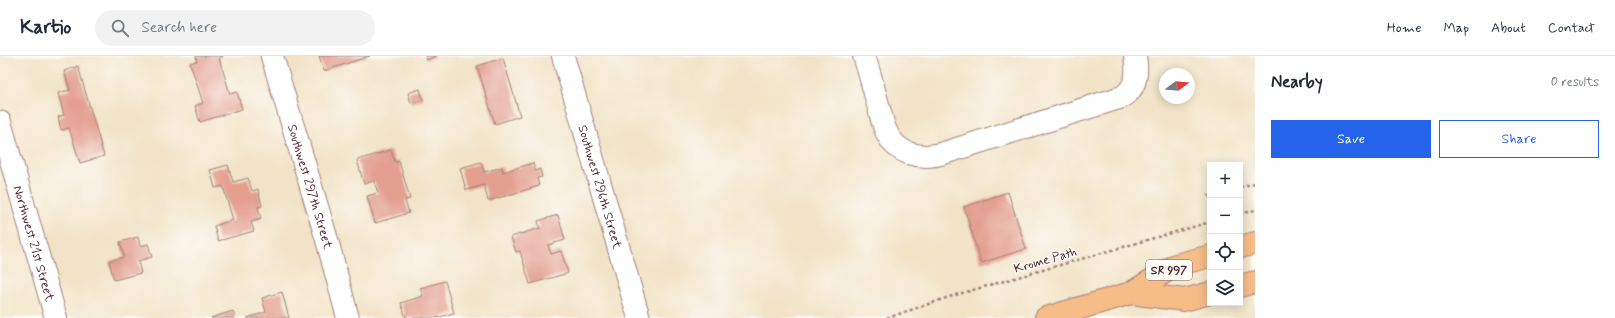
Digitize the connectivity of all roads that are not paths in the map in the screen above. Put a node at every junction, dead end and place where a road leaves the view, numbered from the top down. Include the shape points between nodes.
1 (272, 56) edge
2 (563, 56) edge
3 (864, 56) edge
4 (1135, 56) edge
5 (0, 122) edge
6 (1255, 243) edge
7 (1243, 247) edge
8 (1207, 257) edge
9 (1255, 282) edge
10 (1243, 285) edge
11 (1131, 293) junction
12 (1207, 294) edge
13 (56, 318) edge
14 (348, 318) edge
15 (638, 318) edge
16 (1046, 318) edge

1 - 14 street, Southwest 297th Street
2 - 15 street, Southwest 296th Street
3 - 4 street via 886,132 911,156 927,157 1122,97 1129,93 1136,80
5 - 13 street, Northwest 21st Street
6 - 7 highway
8 - 11 highway, SR 997 via 1176,265
9 - 10 highway
11 - 12 highway, SR 997 via 1184,300
11 - 16 highway, SR 997

